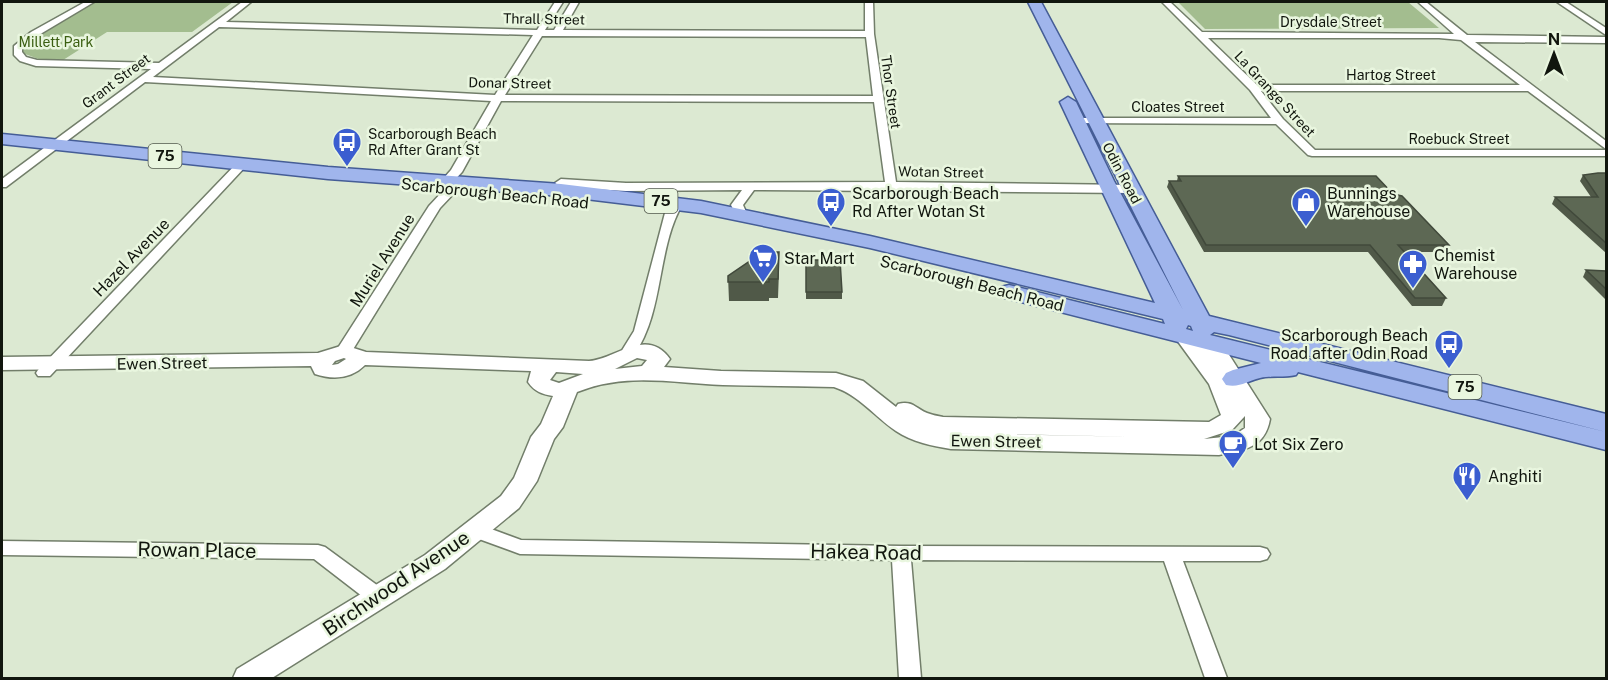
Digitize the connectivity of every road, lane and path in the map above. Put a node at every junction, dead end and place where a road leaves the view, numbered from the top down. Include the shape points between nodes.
1 (90, 2) edge
2 (247, 2) edge
3 (559, 2) edge
4 (575, 2) edge
5 (869, 2) edge
6 (1019, 2) edge
7 (1034, 2) edge
8 (1166, 2) edge
9 (1422, 2) edge
10 (1561, 2) edge
11 (217, 24) junction
12 (1606, 32) edge
13 (540, 33) junction
14 (557, 33) junction
15 (870, 34) junction
16 (1200, 35) junction
17 (1462, 37) junction
18 (1606, 40) edge
19 (159, 66) junction
20 (142, 79) junction
21 (1254, 88) junction
22 (1528, 88) junction
23 (498, 98) junction
24 (878, 99) junction
25 (1086, 121) junction
26 (1279, 122) junction
27 (2, 139) edge
28 (54, 144) junction
29 (1606, 146) edge
30 (1312, 153) joint
31 (1606, 153) edge
32 (242, 164) junction
33 (561, 183) dead end
34 (2, 184) edge
35 (447, 186) junction
36 (891, 186) junction
37 (750, 187) junction
38 (1109, 189) junction
39 (1131, 189) junction
40 (674, 208) junction
41 (741, 214) junction
42 (1154, 232) junction
43 (934, 257) junction
44 (1154, 281) junction
45 (1172, 315) junction
46 (1192, 329) junction
47 (1233, 329) junction
48 (641, 331) junction
49 (1212, 343) junction
50 (629, 352) junction
51 (351, 358) junction
52 (654, 361) junction
53 (2, 364) edge
54 (47, 369) junction
55 (2, 372) edge
56 (1235, 379) junction
57 (551, 381) junction
58 (1448, 403) junction
59 (1606, 423) edge
60 (1168, 438) junction
61 (1606, 441) edge
62 (475, 530) junction
63 (2, 548) edge
64 (901, 553) junction
65 (1260, 554) dead end
66 (1170, 555) junction
67 (378, 597) junction
68 (248, 678) edge
69 (910, 678) edge
70 (1216, 678) edge

1 - 19 street via 34,34 17,48 17,53 36,63
2 - 11 street, Grant Street
3 - 13 street, Muriel Avenue
4 - 14 street
5 - 15 street, Thor Street
6 - 25 main road, Odin Road
7 - 25 main road, Odin Road
8 - 16 street, La Grange Street
9 - 17 street
10 - 12 street
11 - 13 street, Thrall Street
11 - 19 street, Grant Street
13 - 14 street, Thrall Street
13 - 23 street, Muriel Avenue
14 - 15 street, Thrall Street
15 - 24 street, Thor Street
16 - 17 street, Drysdale Street
16 - 21 street, La Grange Street
17 - 18 street, Drysdale Street
17 - 22 street
19 - 20 street, Grant Street
20 - 23 street, Donar Street
20 - 28 street, Grant Street
21 - 22 street, Hartog Street
21 - 26 street, La Grange Street
22 - 29 street
23 - 24 street, Donar Street
23 - 35 street, Muriel Avenue
24 - 36 street, Thor Street
25 - 26 street, Cloates Street
25 - 38 main road, Odin Road
25 - 39 main road, Odin Road
26 - 30 street, La Grange Street
27 - 28 main road, Scarborough Beach Road / 75
28 - 32 main road, Scarborough Beach Road / 75
28 - 34 street, Grant Street
30 - 31 street, Roebuck Street
32 - 35 main road, Scarborough Beach Road / 75
32 - 54 street, Hazel Avenue
33 - 37 street, Wotan Street
35 - 40 main road, Scarborough Beach Road / 75
35 - 51 street, Muriel Avenue
36 - 37 street, Wotan Street
36 - 38 street, Wotan Street
37 - 41 street via 737,205
38 - 39 street, Wotan Street
38 - 44 main road, Odin Road
39 - 42 main road, Odin Road
40 - 41 main road, Scarborough Beach Road / 75
40 - 46 main road, Scarborough Beach Road / 75
40 - 48 street
41 - 43 main road, Scarborough Beach Road / 75
42 - 46 main road, Odin Road
42 - 47 main road via 1172,246 1209,306
43 - 44 main road via 1109,291 1140,289
43 - 45 main road, Scarborough Beach Road / 75
44 - 45 main road, Odin Road
45 - 46 main road, Odin Road
46 - 47 main road, Scarborough Beach Road / 75
46 - 49 main road, Scarborough Beach Road / 75
46 - 60 main road, Ewen Street via 1202,359 1233,416 1228,423
47 - 59 main road, Scarborough Beach Road / 75
48 - 50 street
48 - 52 street
49 - 56 main road, Ewen Street
49 - 58 main road, Scarborough Beach Road / 75
50 - 52 main road, Ewen Street
50 - 57 main road, Ewen Street via 616,362
51 - 54 main road, Ewen Street via 332,354 322,363
51 - 57 main road, Ewen Street via 517,372
52 - 57 main road, Ewen Street via 593,378
52 - 60 main road, Ewen Street via 721,378 836,380 855,386 906,427 951,441
53 - 54 main road, Ewen Street
54 - 55 main road, Ewen Street
56 - 58 main road via 1268,368 1391,397
56 - 60 main road, Ewen Street via 1258,420 1256,431 1240,442 1219,447
57 - 62 main road, Birchwood Avenue via 550,427 525,481 510,502
58 - 61 main road, Scarborough Beach Road / 75
62 - 64 street, Hakea Road via 520,547
62 - 67 main road, Birchwood Avenue via 435,562
63 - 67 street, Rowan Place via 318,552
64 - 66 street, Hakea Road
64 - 69 street
65 - 66 street, Hakea Road
66 - 70 street
67 - 68 main road, Birchwood Avenue

